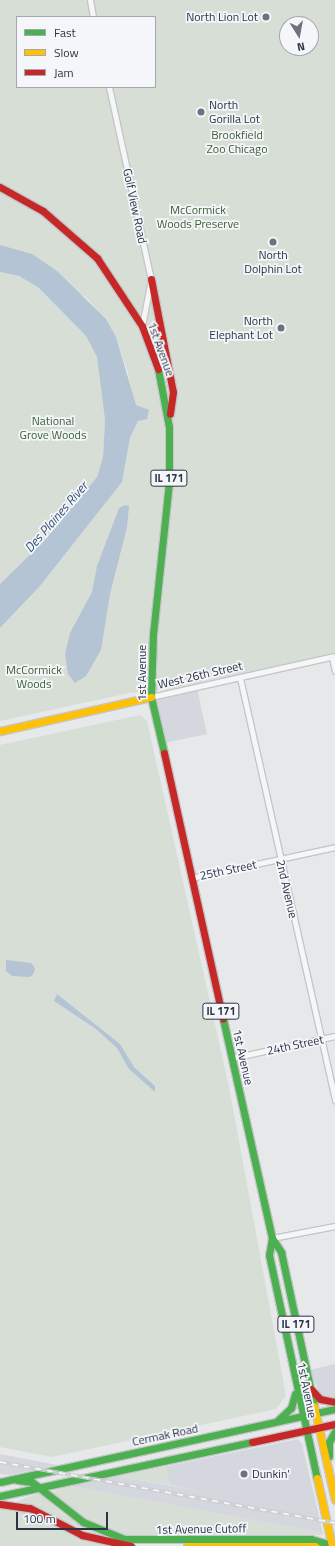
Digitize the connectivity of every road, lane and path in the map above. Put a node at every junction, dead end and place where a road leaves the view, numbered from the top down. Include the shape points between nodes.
1 (90, 0) edge
2 (94, 16) edge
3 (109, 88) edge
4 (0, 187) edge
5 (151, 279) junction
6 (142, 326) junction
7 (169, 427) junction
8 (333, 656) edge
9 (335, 671) edge
10 (240, 678) junction
11 (151, 697) junction
12 (0, 730) edge
13 (335, 846) edge
14 (280, 859) junction
15 (191, 878) junction
16 (335, 1036) edge
17 (321, 1039) junction
18 (232, 1058) junction
19 (335, 1100) edge
20 (335, 1226) edge
21 (272, 1238) junction
22 (310, 1387) junction
23 (296, 1390) junction
24 (335, 1402) edge
25 (335, 1409) edge
26 (316, 1413) junction
27 (301, 1416) junction
28 (275, 1422) junction
29 (335, 1424) edge
30 (319, 1427) junction
31 (304, 1430) junction
32 (335, 1431) edge
33 (329, 1473) junction
34 (11, 1479) junction
35 (0, 1482) edge
36 (40, 1488) junction
37 (0, 1496) edge
38 (335, 1500) edge
39 (0, 1504) edge
40 (332, 1545) edge
41 (132, 1546) edge
42 (187, 1546) edge
43 (315, 1546) edge

1 - 2 street
3 - 5 street, Golf View Road
4 - 6 main road, 1st Avenue / IL 171 via 43,212 81,242 111,275
5 - 6 street, Golf View Road
5 - 7 main road via 173,392
6 - 7 main road, 1st Avenue / IL 171 via 160,376
7 - 11 main road, 1st Avenue / IL 171 via 169,490 153,634
8 - 9 street
8 - 10 street, West 26th Street
10 - 11 street, West 26th Street
10 - 14 street, 2nd Avenue
11 - 12 main road, West 26th Street
11 - 15 main road, 1st Avenue / IL 171
13 - 14 street, 25th Street
14 - 15 street, 25th Street
14 - 17 street, 2nd Avenue
15 - 18 main road, 1st Avenue / IL 171
16 - 17 street, 24th Street
17 - 18 street, 24th Street
17 - 19 street, 2nd Avenue
18 - 21 main road, 1st Avenue / IL 171
20 - 21 street
21 - 22 main road, 1st Avenue / IL 171 via 281,1252
21 - 23 main road, 1st Avenue / IL 171 via 269,1255
22 - 24 main road via 320,1399
22 - 26 main road, 1st Avenue / IL 171
23 - 27 main road, 1st Avenue / IL 171
23 - 28 main road via 291,1408
25 - 26 main road, Cermak Road
26 - 27 main road, Cermak Road
26 - 30 main road, 1st Avenue / IL 171
27 - 28 main road, Cermak Road
27 - 31 main road, 1st Avenue / IL 171
28 - 34 main road, Cermak Road
29 - 30 main road, Cermak Road
30 - 31 main road, Cermak Road
30 - 33 main road, 1st Avenue / IL 171
31 - 36 main road, Cermak Road
31 - 40 main road, 1st Avenue / IL 171
32 - 33 main road via 329,1442
33 - 38 main road, 1st Avenue / IL 171
34 - 35 main road, Cermak Road
34 - 36 main road, 1st Avenue Cutoff via 25,1480
36 - 37 main road, Cermak Road
36 - 40 main road, 1st Avenue Cutoff via 83,1522 124,1539 311,1539
39 - 41 main road via 30,1508 82,1535
42 - 43 main road, 1st Avenue Cutoff

